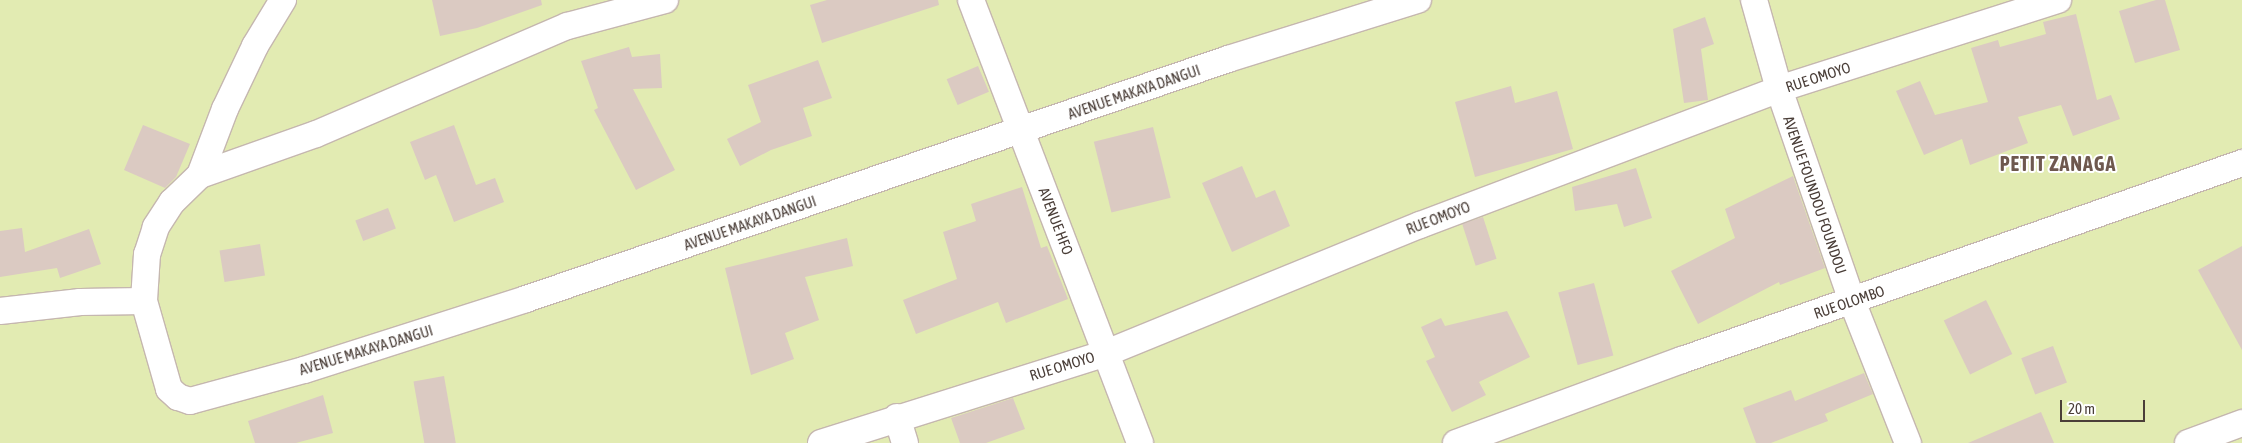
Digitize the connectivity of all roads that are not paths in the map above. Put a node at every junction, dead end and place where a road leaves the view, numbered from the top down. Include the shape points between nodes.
1 (283, 0) edge
2 (666, 0) edge
3 (971, 0) edge
4 (1418, 0) edge
5 (1754, 0) edge
6 (2058, 0) edge
7 (1779, 90) junction
8 (1022, 131) junction
9 (2242, 163) edge
10 (200, 175) junction
11 (1852, 301) junction
12 (144, 302) junction
13 (0, 311) edge
14 (1106, 352) junction
15 (897, 417) junction
16 (2242, 423) edge
17 (821, 443) edge
18 (905, 443) edge
19 (1140, 443) edge
20 (1456, 443) edge
21 (1908, 443) edge
22 (2188, 443) edge

1 - 10 street via 255,46 225,109
2 - 10 street via 567,26 316,134
3 - 8 street, AVENUE HFO
4 - 8 street, AVENUE MAKAYA DANGUI via 1228,59
5 - 7 street, AVENUE FOUNDOU FOUNDOU
6 - 7 street, RUE OMOYO
7 - 11 street, AVENUE FOUNDOU FOUNDOU
7 - 14 street, RUE OMOYO via 1420,225
8 - 12 street, AVENUE MAKAYA DANGUI via 526,299 304,370 190,401 178,397 169,388
8 - 14 street, AVENUE HFO
9 - 11 street, RUE OLOMBO
10 - 12 street, AVENUE MAKAYA DANGUI via 172,202 156,227 147,254
11 - 20 street, RUE OLOMBO
11 - 21 street, AVENUE FOUNDOU FOUNDOU
12 - 13 street via 80,302
14 - 15 street, RUE OMOYO
14 - 19 street, AVENUE HFO
15 - 17 street, RUE OMOYO
15 - 18 street
16 - 22 street

